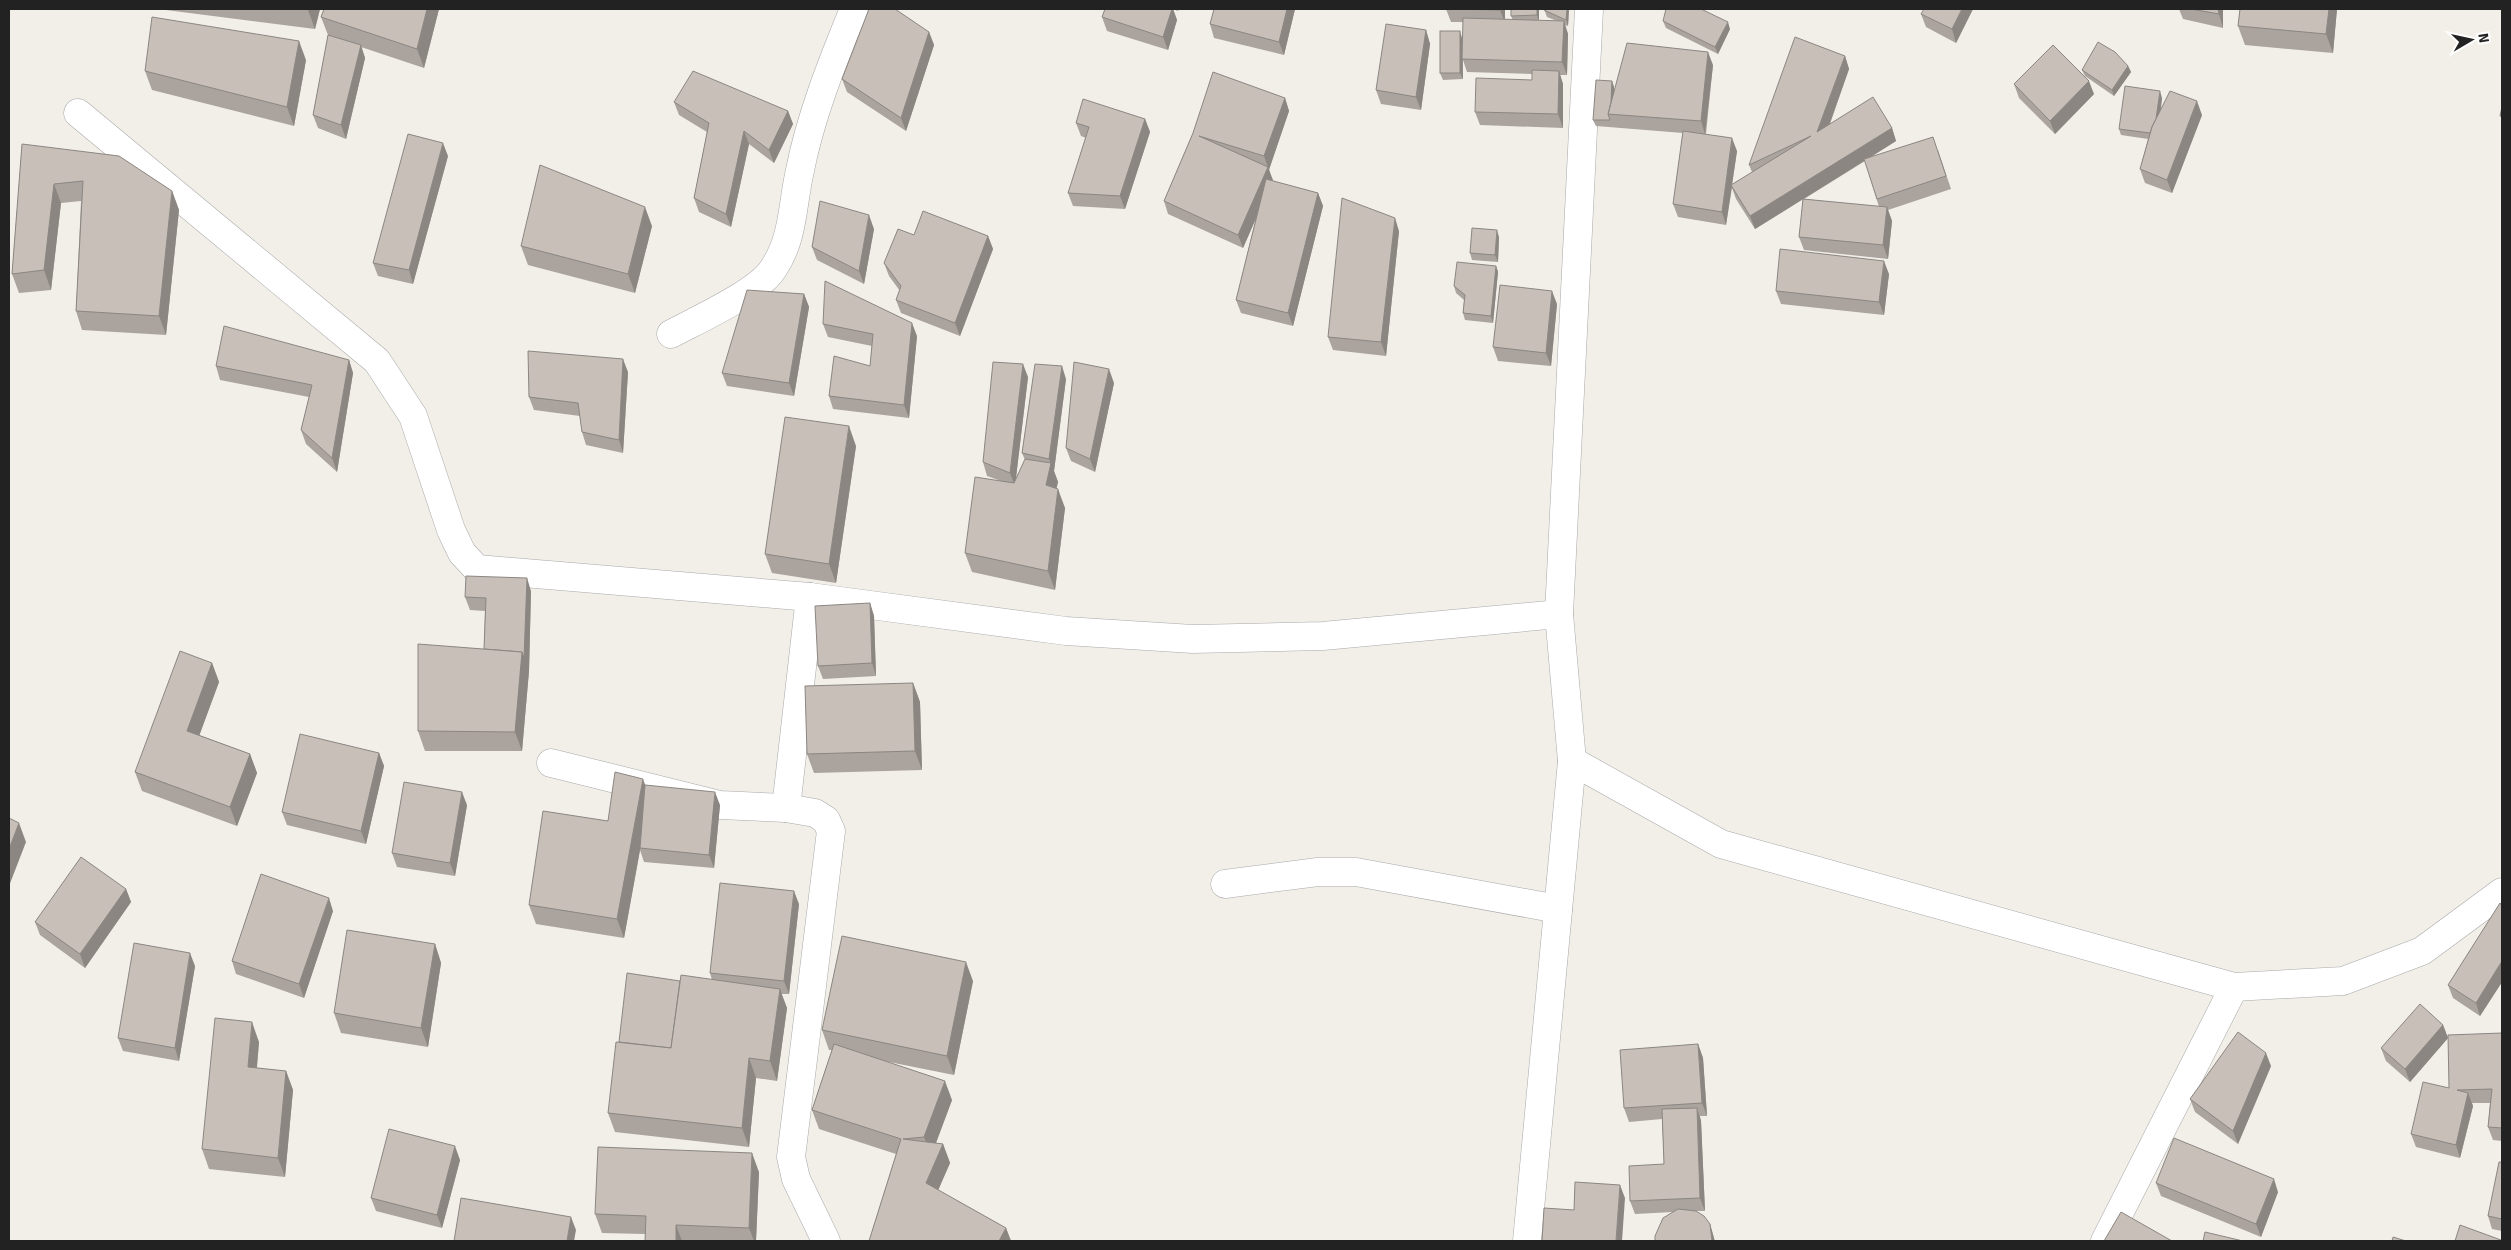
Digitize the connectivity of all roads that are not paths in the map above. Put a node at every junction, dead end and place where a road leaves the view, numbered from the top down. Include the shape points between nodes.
1 (854, 9) edge
2 (1588, 9) edge
3 (78, 113) dead end
4 (671, 334) dead end
5 (810, 597) junction
6 (1559, 614) junction
7 (1572, 761) junction
8 (550, 763) dead end
9 (786, 808) junction
10 (1225, 884) dead end
11 (2502, 892) edge
12 (1558, 909) junction
13 (2234, 987) junction
14 (826, 1241) edge
15 (1527, 1241) edge
16 (2105, 1241) edge

1 - 4 street via 824,83 799,174 792,230 773,270 751,289
2 - 6 street
3 - 5 street via 377,361 413,416 451,530 462,553 477,569
5 - 6 street via 1066,631 1193,639 1323,636
5 - 9 street
6 - 7 street
7 - 12 street
7 - 13 street via 1721,844
8 - 9 street via 720,805
9 - 14 street via 814,813 826,820 831,831 791,1156 796,1179
10 - 12 street via 1318,872 1356,872
11 - 13 street via 2422,951 2343,981
12 - 15 street
13 - 16 street

